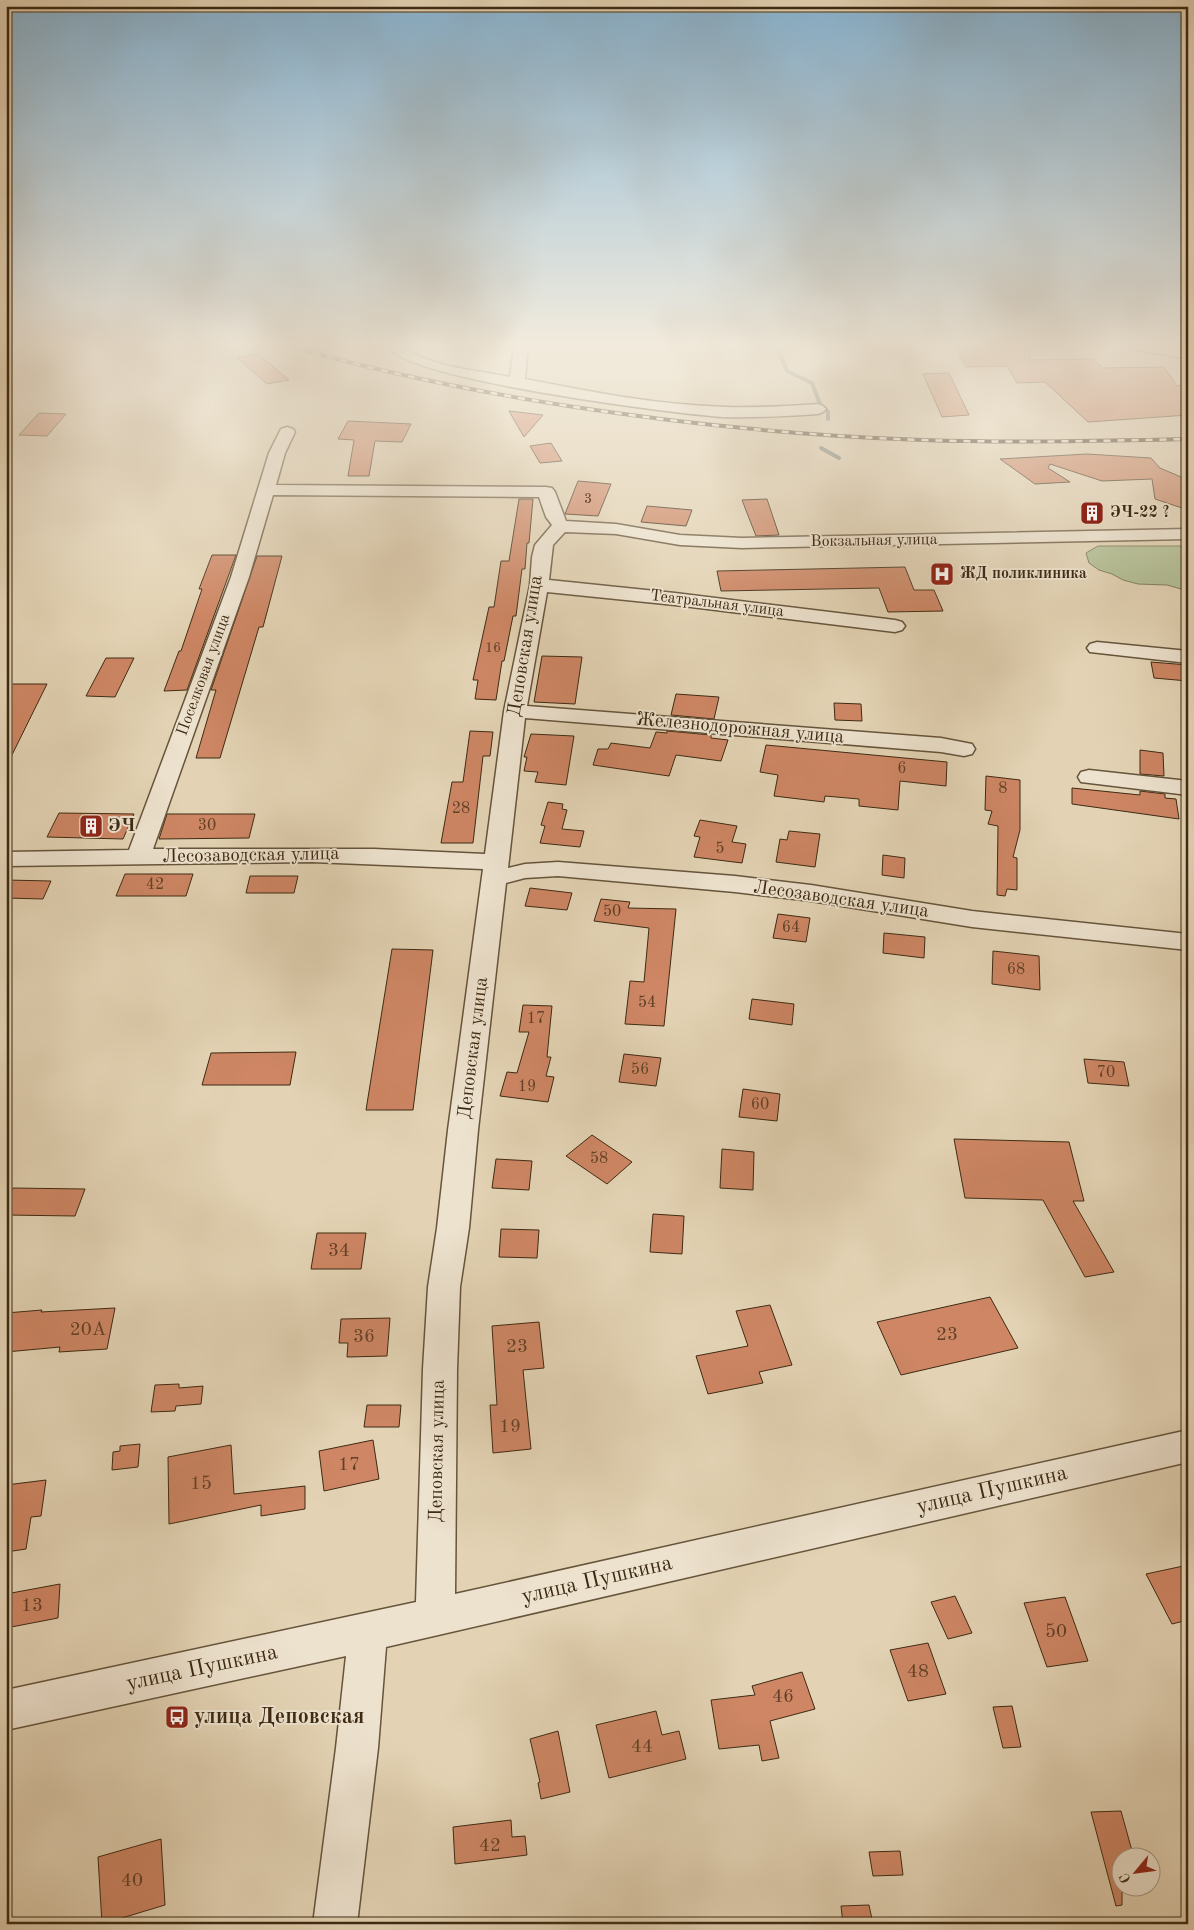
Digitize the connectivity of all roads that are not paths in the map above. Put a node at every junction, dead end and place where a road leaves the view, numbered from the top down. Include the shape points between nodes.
1 (286, 435) edge
2 (266, 490) junction
3 (561, 526) junction
4 (1188, 534) edge
5 (539, 585) junction
6 (895, 626) dead end
7 (1097, 648) dead end
8 (1188, 657) edge
9 (515, 711) junction
10 (964, 749) dead end
11 (1088, 777) dead end
12 (1188, 788) edge
13 (138, 858) junction
14 (6, 859) edge
15 (495, 870) junction
16 (1188, 942) edge
17 (1188, 1446) edge
18 (435, 1617) junction
19 (368, 1632) junction
20 (6, 1710) edge
21 (335, 1924) edge

1 - 2 street, Поселковая улица
2 - 3 street via 546,492
2 - 13 street, Поселковая улица via 240,577
3 - 4 street, Вокзальная улица via 616,529 680,540 742,543
3 - 5 street, Деповская улица via 544,545
5 - 6 street, Театральная улица
5 - 9 street, Деповская улица
7 - 8 street
9 - 10 street, Железнодорожная улица
9 - 15 street, Деповская улица
11 - 12 street
13 - 14 street, Лесозаводская улица
13 - 15 street, Лесозаводская улица via 354,855 438,858
15 - 16 street, Лесозаводская улица via 558,869 734,884 972,919
15 - 18 street, Деповская улица via 454,1228 444,1287
17 - 18 street, улица Пушкина
18 - 19 street, улица Пушкина
19 - 20 street, улица Пушкина
19 - 21 street

